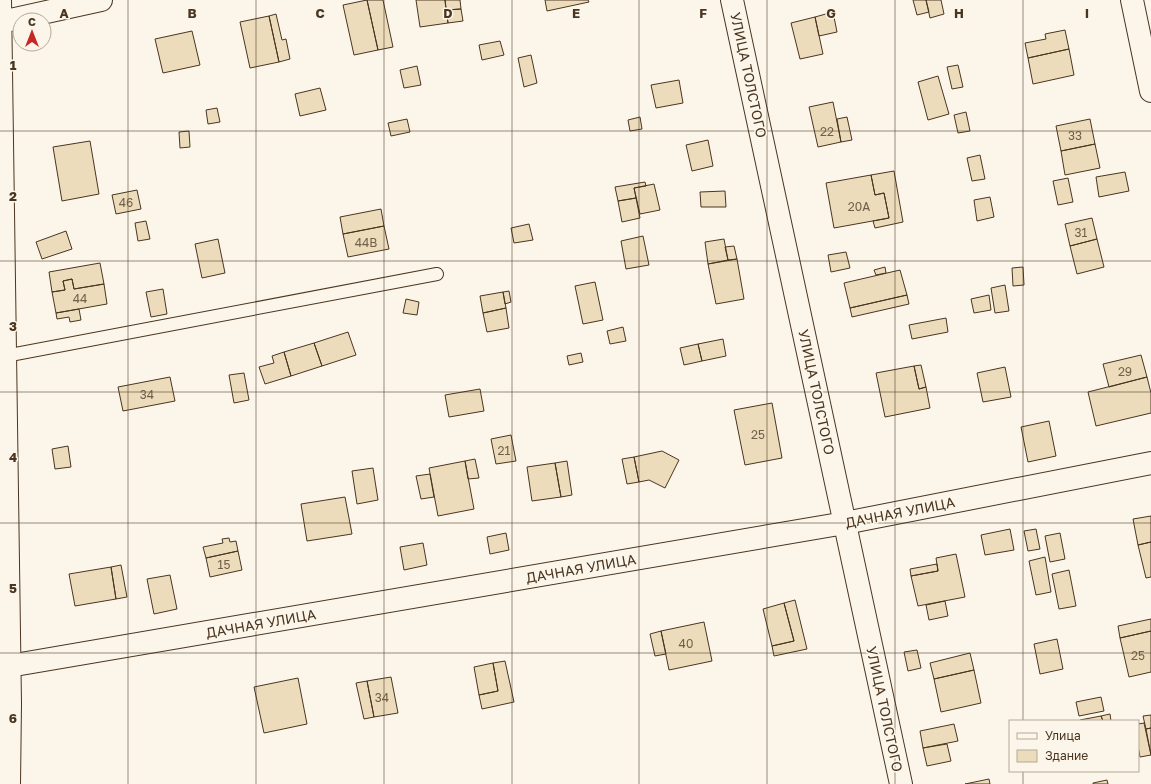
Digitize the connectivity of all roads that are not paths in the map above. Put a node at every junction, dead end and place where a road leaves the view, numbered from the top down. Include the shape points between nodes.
1 (0, 0) edge
2 (100, 0) edge
3 (732, 0) edge
4 (1132, 0) edge
5 (1, 22) edge
6 (1151, 91) edge
7 (437, 274) dead end
8 (5, 356) junction
9 (1151, 463) edge
10 (845, 523) junction
11 (9, 666) junction
12 (5, 704) edge
13 (10, 784) edge
14 (901, 784) edge

1 - 5 street
2 - 5 street
3 - 10 street, УЛИЦА ТОЛСТОГО
4 - 6 street
5 - 8 street
7 - 8 lane
8 - 11 street
9 - 10 street, ДАЧНАЯ УЛИЦА
10 - 11 street, ДАЧНАЯ УЛИЦА
10 - 14 street, УЛИЦА ТОЛСТОГО
11 - 12 street
12 - 13 street

